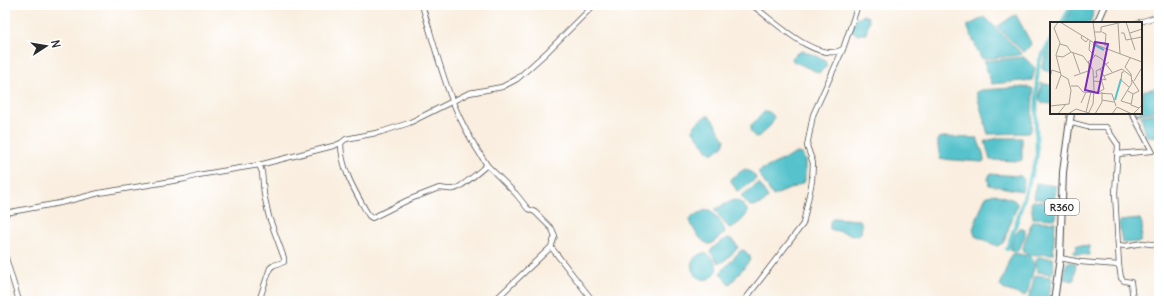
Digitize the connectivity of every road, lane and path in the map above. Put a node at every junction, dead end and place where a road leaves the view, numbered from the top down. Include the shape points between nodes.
1 (422, 5) edge
2 (594, 5) edge
3 (752, 5) edge
4 (858, 5) edge
5 (1105, 5) edge
6 (1159, 16) edge
7 (1098, 22) edge
8 (1140, 22) edge
9 (843, 49) junction
10 (452, 101) junction
11 (1071, 114) edge
12 (1133, 114) edge
13 (1069, 122) junction
14 (341, 143) junction
15 (1117, 154) junction
16 (259, 165) junction
17 (487, 165) junction
18 (5, 213) edge
19 (1159, 244) edge
20 (1119, 245) junction
21 (551, 247) junction
22 (5, 255) edge
23 (1060, 258) junction
24 (1119, 265) junction
25 (19, 301) edge
26 (259, 301) edge
27 (494, 301) edge
28 (593, 301) edge
29 (744, 301) edge
30 (1054, 301) edge
31 (1133, 301) edge

1 - 10 street
2 - 10 street via 517,79 502,87 469,93
3 - 9 street via 806,46 826,52
4 - 9 street
5 - 7 main road
6 - 8 street
9 - 29 street via 814,115 807,146 813,163 812,181 803,224
10 - 14 street via 409,123 346,139
10 - 17 street via 471,141
11 - 13 main road, R360
12 - 15 street via 1152,151
13 - 15 street via 1088,127 1106,127 1118,145
13 - 23 main road, R360 via 1063,172
14 - 16 street
14 - 17 street via 348,178 372,218 439,188 456,189
15 - 20 street via 1115,193
16 - 18 street via 99,193 60,204
16 - 26 street via 269,217 284,258 284,262 270,268
17 - 21 street via 528,210 535,212 552,229 555,236
19 - 20 street
20 - 24 street
21 - 27 street
21 - 28 street
22 - 25 street
23 - 24 street
23 - 30 main road, R360
24 - 31 street via 1121,278 1131,282

